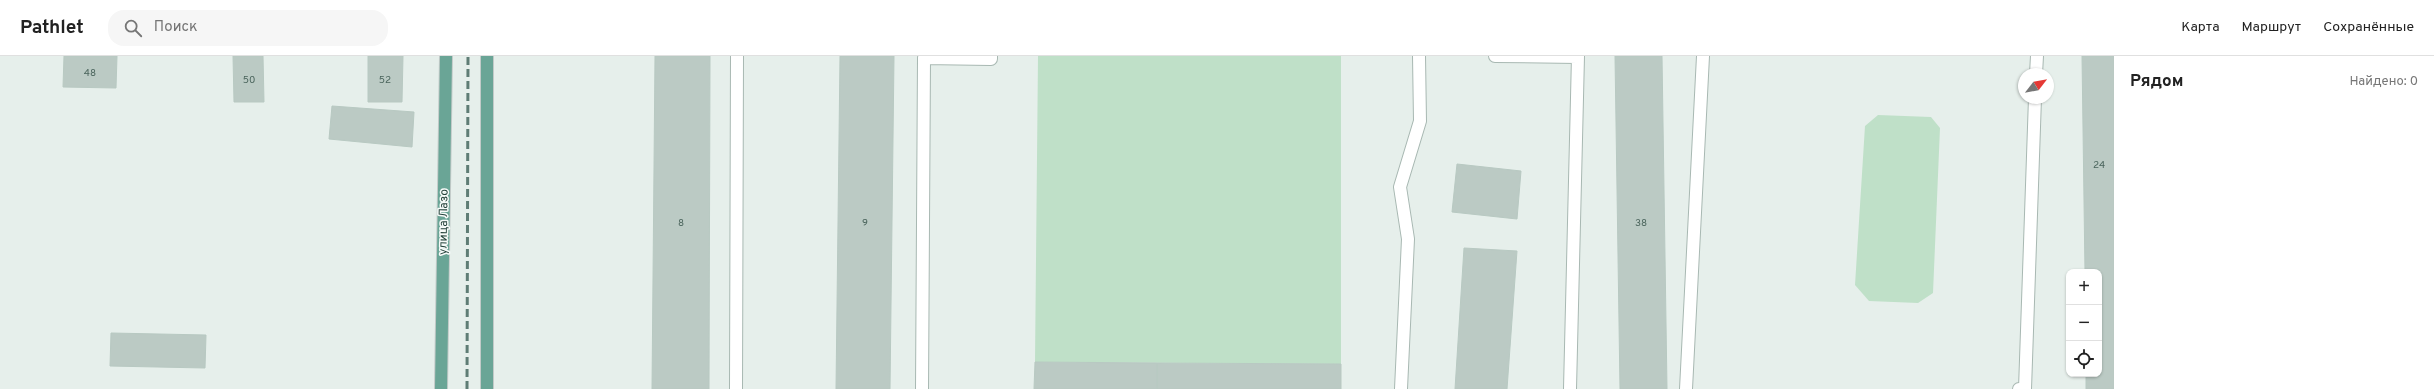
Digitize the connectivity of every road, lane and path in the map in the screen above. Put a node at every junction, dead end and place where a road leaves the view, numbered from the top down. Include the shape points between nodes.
1 (446, 56) edge
2 (487, 56) edge
3 (737, 56) edge
4 (991, 56) edge
5 (1420, 56) edge
6 (1495, 56) edge
7 (1578, 56) edge
8 (1703, 56) edge
9 (2037, 56) edge
10 (2036, 68) edge
11 (2035, 104) edge
12 (440, 389) edge
13 (486, 389) edge
14 (736, 389) edge
15 (922, 389) edge
16 (1401, 389) edge
17 (1570, 389) edge
18 (1686, 389) edge
19 (2019, 389) edge

1 - 12 main road, улица Лазо
2 - 13 main road
3 - 14 street
4 - 15 street via 991,59 924,58
5 - 16 street via 1420,120 1400,187 1408,239
6 - 7 street
7 - 17 street
8 - 18 street
9 - 10 street
11 - 19 street via 2025,389

